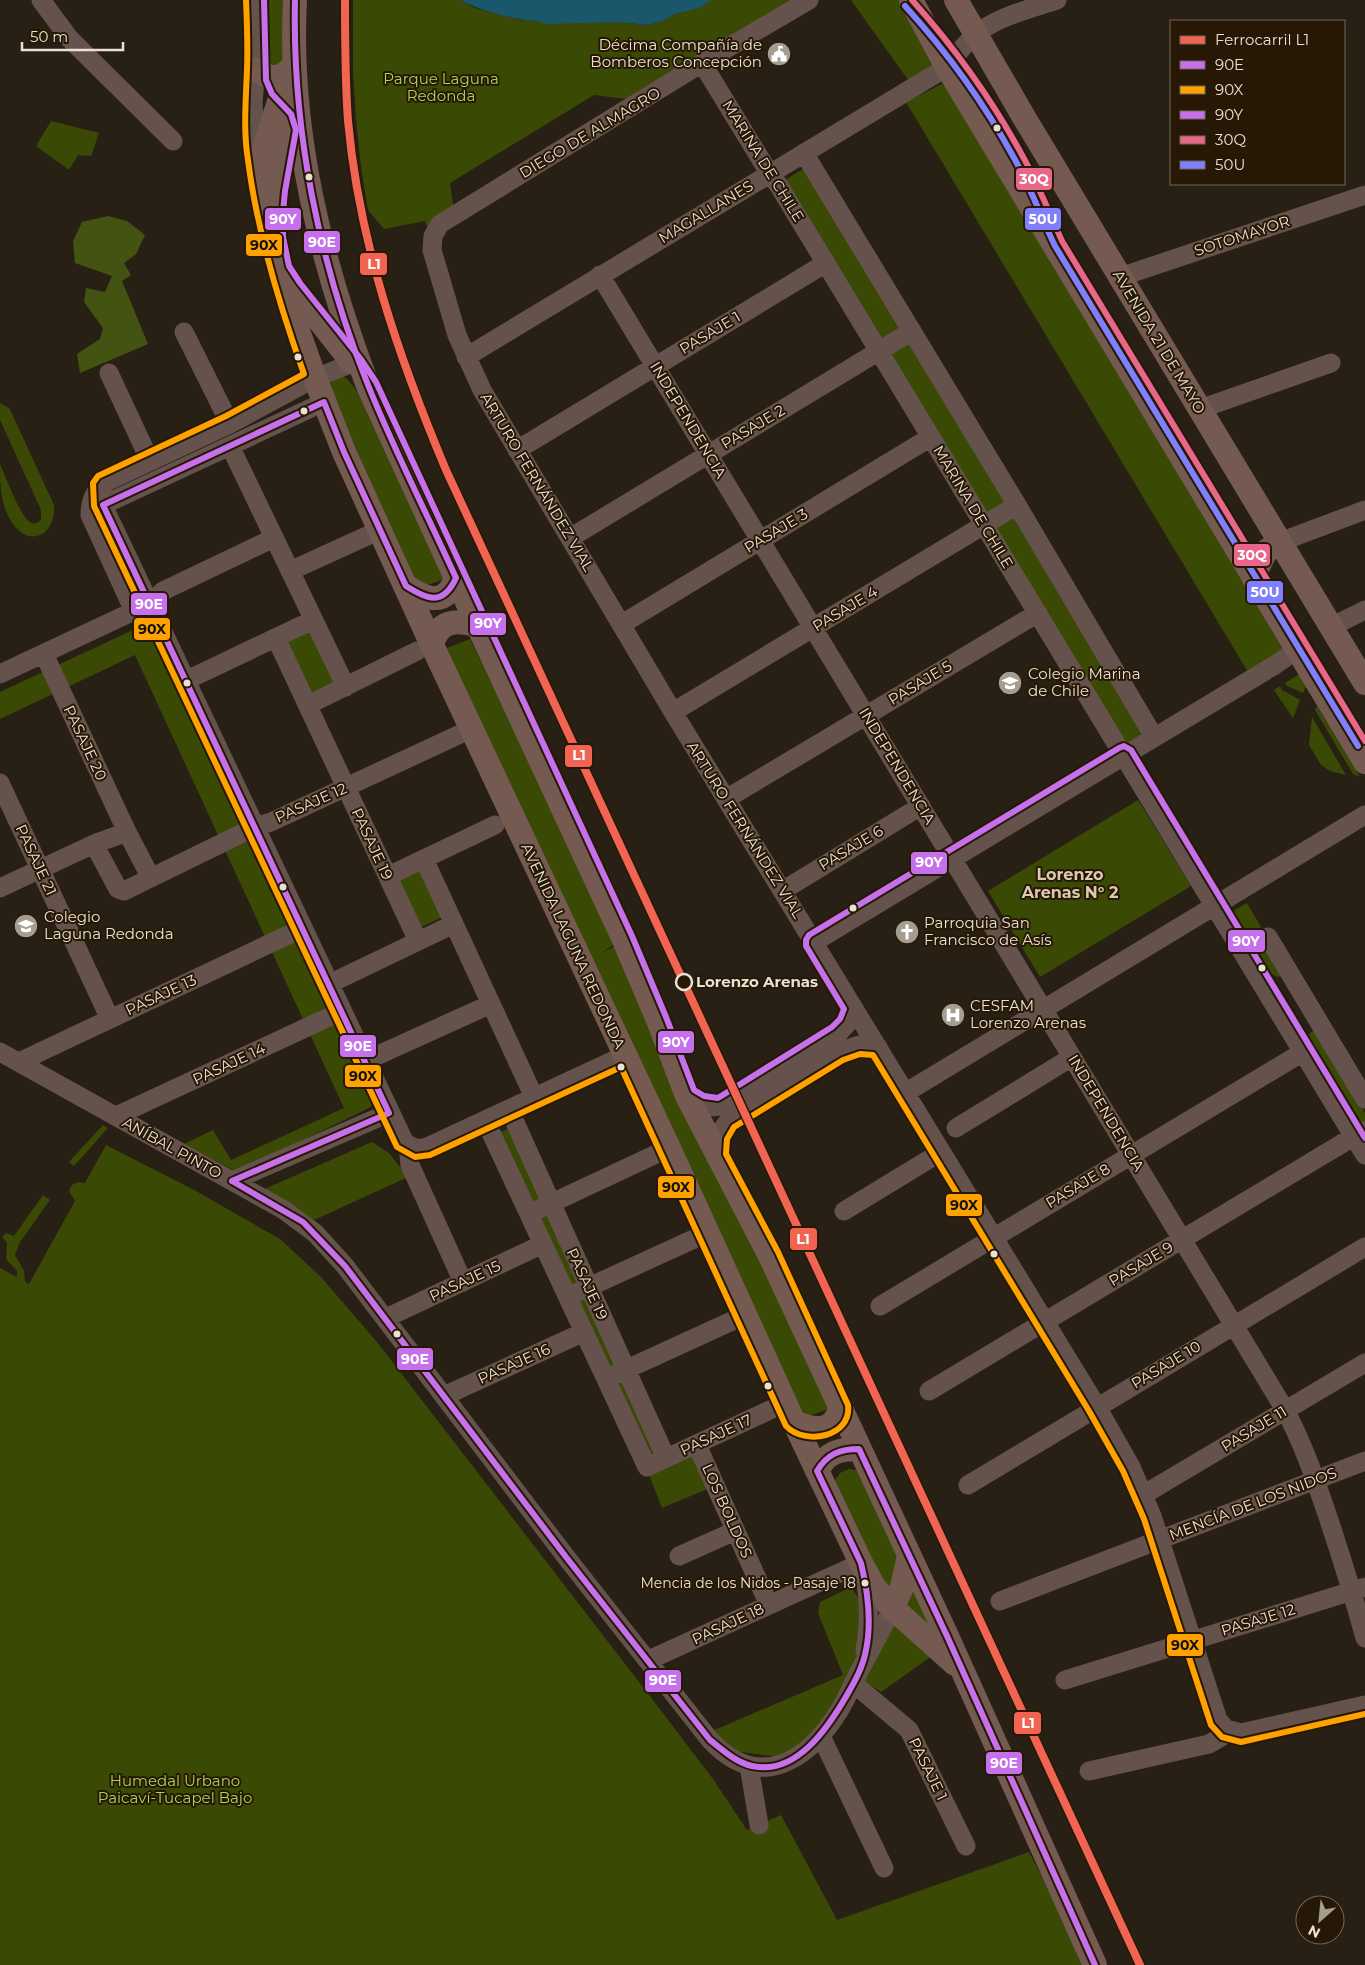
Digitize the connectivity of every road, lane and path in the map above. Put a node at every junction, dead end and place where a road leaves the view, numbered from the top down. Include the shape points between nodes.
1 (41, 0) edge
2 (255, 0) edge
3 (295, 0) edge
4 (809, 0) edge
5 (911, 0) edge
6 (956, 0) edge
7 (1057, 0) edge
8 (976, 35) junction
9 (292, 59) junction
10 (702, 63) junction
11 (947, 66) junction
12 (256, 69) junction
13 (276, 112) junction
14 (172, 141) dead end
15 (804, 153) junction
16 (770, 173) junction
17 (260, 177) junction
18 (1365, 195) edge
19 (274, 238) junction
20 (432, 241) joint
21 (826, 263) junction
22 (281, 269) junction
23 (600, 275) junction
24 (1120, 277) junction
25 (912, 331) junction
26 (184, 332) dead end
27 (879, 351) junction
28 (466, 357) junction
29 (353, 363) junction
30 (1331, 363) dead end
31 (655, 366) junction
32 (110, 373) dead end
33 (315, 378) junction
34 (368, 386) junction
35 (324, 402) junction
36 (1200, 409) junction
37 (230, 424) junction
38 (931, 437) junction
39 (230, 446) junction
40 (517, 450) junction
41 (708, 454) junction
42 (150, 461) junction
43 (102, 484) junction
44 (103, 505) junction
45 (1017, 505) junction
46 (1365, 510) edge
47 (985, 526) junction
48 (380, 530) junction
49 (274, 538) junction
50 (570, 538) junction
51 (760, 540) junction
52 (1280, 542) junction
53 (290, 571) junction
54 (1253, 577) junction
55 (456, 578) junction
56 (406, 586) junction
57 (142, 607) junction
58 (1365, 610) edge
59 (1038, 613) junction
60 (314, 620) junction
61 (622, 624) junction
62 (478, 626) junction
63 (1331, 627) junction
64 (813, 628) junction
65 (276, 638) junction
66 (1294, 646) junction
67 (424, 648) junction
68 (44, 654) junction
69 (0, 674) edge
70 (187, 680) junction
71 (1365, 683) edge
72 (346, 687) junction
73 (308, 705) junction
74 (673, 712) junction
75 (866, 716) junction
76 (471, 729) junction
77 (1154, 736) junction
78 (1124, 755) junction
79 (1365, 762) edge
80 (0, 783) edge
81 (346, 787) junction
82 (726, 799) junction
83 (920, 806) junction
84 (1365, 814) edge
85 (495, 825) dead end
86 (255, 827) junction
87 (127, 832) junction
88 (94, 844) junction
89 (424, 859) junction
90 (952, 859) junction
91 (40, 870) junction
92 (388, 876) junction
93 (151, 878) junction
94 (0, 888) edge
95 (782, 890) junction
96 (1214, 906) junction
97 (454, 924) junction
98 (303, 928) junction
99 (418, 942) junction
100 (814, 942) junction
101 (1242, 952) junction
102 (329, 984) junction
103 (491, 1004) junction
104 (854, 1008) junction
105 (1044, 1009) junction
106 (342, 1011) junction
107 (110, 1019) junction
108 (878, 1048) junction
109 (0, 1052) edge
110 (1303, 1052) junction
111 (625, 1055) junction
112 (1072, 1057) junction
113 (365, 1061) junction
114 (19, 1062) junction
115 (905, 1093) junction
116 (687, 1096) junction
117 (534, 1097) junction
118 (1365, 1099) edge
119 (509, 1109) junction
120 (389, 1113) junction
121 (116, 1116) junction
122 (485, 1120) junction
123 (956, 1128) dead end
124 (1359, 1133) edge
125 (408, 1146) junction
126 (669, 1148) junction
127 (942, 1152) junction
128 (1131, 1155) junction
129 (1365, 1155) edge
130 (717, 1156) junction
131 (232, 1181) junction
132 (551, 1204) junction
133 (844, 1211) dead end
134 (529, 1213) junction
135 (707, 1233) junction
136 (993, 1237) junction
137 (1182, 1239) junction
138 (543, 1244) junction
139 (1365, 1247) edge
140 (463, 1282) junction
141 (589, 1288) junction
142 (567, 1296) junction
143 (880, 1306) dead end
144 (745, 1315) junction
145 (386, 1318) junction
146 (1045, 1321) junction
147 (1235, 1324) junction
148 (584, 1332) junction
149 (1365, 1363) edge
150 (626, 1370) junction
151 (606, 1379) junction
152 (929, 1391) dead end
153 (444, 1396) junction
154 (1097, 1407) junction
155 (840, 1408) junction
156 (1286, 1410) junction
157 (790, 1412) junction
158 (697, 1445) junction
159 (859, 1449) junction
160 (666, 1458) junction
161 (1365, 1461) edge
162 (647, 1467) joint
163 (817, 1471) junction
164 (1315, 1479) junction
165 (968, 1485) dead end
166 (1144, 1495) junction
167 (735, 1531) junction
168 (1160, 1540) junction
169 (679, 1556) dead end
170 (909, 1556) junction
171 (861, 1563) junction
172 (1359, 1589) edge
173 (1000, 1601) dead end
174 (769, 1605) junction
175 (892, 1609) junction
176 (1365, 1638) edge
177 (1191, 1641) junction
178 (649, 1660) junction
179 (863, 1664) junction
180 (963, 1672) junction
181 (1065, 1680) dead end
182 (853, 1684) junction
183 (1365, 1705) edge
184 (1231, 1731) junction
185 (821, 1736) junction
186 (749, 1766) junction
187 (1089, 1771) dead end
188 (759, 1825) dead end
189 (966, 1846) dead end
190 (884, 1868) dead end
191 (1095, 1965) edge

1 - 14 street via 69,38
2 - 12 street, AVENIDA LAGUNA REDONDA
3 - 9 main road
4 - 10 street, DIEGO DE ALMAGRO
5 - 11 main road
6 - 8 main road, AVENIDA 21 DE MAYO
7 - 8 street, MAGALLANES via 1005,18
8 - 11 street, MAGALLANES
8 - 24 main road, AVENIDA 21 DE MAYO
9 - 12 main road via 282,76 266,76
9 - 13 main road, AVENIDA LAGUNA REDONDA
9 - 34 main road via 305,171 314,213 353,347
10 - 16 street, MARINA DE CHILE
10 - 20 street, DIEGO DE ALMAGRO via 446,220 436,230
11 - 15 street, MAGALLANES
11 - 54 main road
12 - 13 street, AVENIDA LAGUNA REDONDA via 262,94
12 - 17 street, AVENIDA LAGUNA REDONDA via 253,102
13 - 17 main road, AVENIDA LAGUNA REDONDA via 262,155
13 - 19 main road via 283,118 287,131 274,201
15 - 16 street, MAGALLANES
15 - 25 street
16 - 21 street, MARINA DE CHILE
16 - 23 street, MAGALLANES
17 - 19 main road, AVENIDA LAGUNA REDONDA
18 - 24 street, SOTOMAYOR
19 - 22 main road, AVENIDA LAGUNA REDONDA
20 - 28 street, ARTURO FERNÁNDEZ VIAL via 434,264
21 - 27 street, MARINA DE CHILE
21 - 31 street, PASAJE 1
22 - 29 main road
22 - 33 main road, AVENIDA LAGUNA REDONDA via 298,332
23 - 28 street, MAGALLANES
23 - 31 street, INDEPENDENCIA
24 - 36 main road, AVENIDA 21 DE MAYO
25 - 27 street, PASAJE 2
25 - 45 street
26 - 37 street
27 - 38 street, MARINA DE CHILE
27 - 41 street, PASAJE 2
28 - 40 street, ARTURO FERNÁNDEZ VIAL
29 - 33 street
29 - 34 main road
30 - 36 street
31 - 40 street, PASAJE 1
31 - 41 street, INDEPENDENCIA
32 - 42 street
33 - 35 main road, AVENIDA LAGUNA REDONDA
33 - 37 street
34 - 55 main road
35 - 39 street
35 - 48 main road, AVENIDA LAGUNA REDONDA
36 - 52 main road, AVENIDA 21 DE MAYO
37 - 42 street
38 - 47 street, MARINA DE CHILE
38 - 51 street, PASAJE 3
39 - 44 street
39 - 49 street
40 - 50 street, ARTURO FERNÁNDEZ VIAL
41 - 50 street, PASAJE 2
41 - 51 street, INDEPENDENCIA
42 - 43 street
43 - 44 street
43 - 57 street via 90,504 90,515
44 - 57 street
45 - 47 street, PASAJE 4
45 - 77 street
46 - 52 street
47 - 59 street, MARINA DE CHILE
47 - 64 street, PASAJE 4
48 - 53 street
48 - 56 main road, AVENIDA LAGUNA REDONDA
49 - 53 street
49 - 57 street via 163,591
50 - 61 street, ARTURO FERNÁNDEZ VIAL
51 - 61 street, PASAJE 3
51 - 64 street, INDEPENDENCIA
52 - 54 main road via 1266,551
52 - 63 main road, AVENIDA 21 DE MAYO
53 - 60 street
54 - 66 main road
55 - 56 main road via 449,591 438,598 424,598
55 - 62 main road
56 - 67 main road, AVENIDA LAGUNA REDONDA
57 - 68 street
57 - 70 street
58 - 63 street
59 - 75 street, PASAJE 5
59 - 78 street, MARINA DE CHILE
60 - 65 street
60 - 72 street
61 - 74 street, ARTURO FERNÁNDEZ VIAL
62 - 67 main road via 458,621 445,625
62 - 116 main road via 624,940
63 - 71 main road, AVENIDA 21 DE MAYO
64 - 74 street, PASAJE 4
64 - 75 street, INDEPENDENCIA
65 - 70 street
65 - 73 street, PASAJE 19
66 - 77 street via 1281,661
66 - 79 main road
67 - 72 street
67 - 76 main road, AVENIDA LAGUNA REDONDA
68 - 69 street
68 - 87 street, PASAJE 20
70 - 86 street
72 - 73 street
73 - 81 street, PASAJE 19
74 - 82 street, ARTURO FERNÁNDEZ VIAL
75 - 82 street, PASAJE 5
75 - 83 street, INDEPENDENCIA
76 - 81 street, PASAJE 12
76 - 111 main road, AVENIDA LAGUNA REDONDA
77 - 78 street
78 - 90 street
78 - 96 street, MARINA DE CHILE
80 - 91 street, PASAJE 21
81 - 86 street, PASAJE 12
81 - 92 street, PASAJE 19
82 - 95 street, ARTURO FERNÁNDEZ VIAL
83 - 90 street, INDEPENDENCIA
83 - 95 street, PASAJE 6
84 - 96 street
85 - 89 street
86 - 93 street, PASAJE 12
86 - 98 street
87 - 88 street
87 - 93 street
88 - 91 street
88 - 93 street, PASAJE 12 via 118,890 124,891
89 - 92 street
89 - 97 street
90 - 100 street
90 - 105 street, INDEPENDENCIA
91 - 94 street
91 - 107 street, PASAJE 21
92 - 99 street, PASAJE 19
95 - 100 street, ARTURO FERNÁNDEZ VIAL
96 - 101 street, MARINA DE CHILE
96 - 105 street
97 - 99 street
97 - 103 street
98 - 102 street
98 - 107 street, PASAJE 13
99 - 102 street
100 - 104 street, ARTURO FERNÁNDEZ VIAL
101 - 110 street, MARINA DE CHILE
101 - 118 street via 1268,937
102 - 106 street
103 - 113 street
103 - 117 street
104 - 108 street, ARTURO FERNÁNDEZ VIAL
104 - 116 street via 847,1024 833,1038 724,1105 708,1106
105 - 112 street, INDEPENDENCIA
105 - 115 street
106 - 113 street
106 - 121 street, PASAJE 14
107 - 114 street, PASAJE 13
108 - 115 street, ARTURO FERNÁNDEZ VIAL
108 - 130 street via 859,1045 839,1052 736,1115 720,1131
109 - 114 street, ANÍBAL PINTO
110 - 124 street, MARINA DE CHILE
110 - 128 street, PASAJE 8
111 - 117 street
111 - 126 main road, AVENIDA LAGUNA REDONDA
112 - 123 street
112 - 128 street, INDEPENDENCIA
113 - 120 street
114 - 121 street, ANÍBAL PINTO
115 - 127 street, ARTURO FERNÁNDEZ VIAL
116 - 130 main road
117 - 119 street
119 - 122 street
119 - 132 street, PASAJE 19
120 - 125 street
120 - 131 street
121 - 131 street, ANÍBAL PINTO
122 - 125 street via 422,1149
122 - 134 street, PASAJE 19
124 - 129 street, MARINA DE CHILE
124 - 137 street, PASAJE 9
125 - 140 street via 410,1165
126 - 132 street
126 - 135 main road, AVENIDA LAGUNA REDONDA
127 - 133 street
127 - 136 street, ARTURO FERNÁNDEZ VIAL
128 - 136 street, PASAJE 8
128 - 137 street, INDEPENDENCIA
130 - 155 main road via 770,1256
131 - 145 street, ANÍBAL PINTO via 284,1210 314,1233
132 - 134 street
132 - 141 street, PASAJE 19
134 - 138 street, PASAJE 19
135 - 141 street
135 - 144 main road, AVENIDA LAGUNA REDONDA
136 - 143 street, PASAJE 8
136 - 146 street, ARTURO FERNÁNDEZ VIAL
137 - 146 street, PASAJE 9
137 - 147 street, INDEPENDENCIA
138 - 140 street, PASAJE 15
138 - 142 street, PASAJE 19
139 - 147 street, PASAJE 10
140 - 145 street, PASAJE 15
141 - 142 street
141 - 150 street, PASAJE 19
142 - 148 street, PASAJE 19
144 - 150 street
144 - 157 main road, AVENIDA LAGUNA REDONDA
145 - 153 street, ANÍBAL PINTO
146 - 152 street, PASAJE 9
146 - 154 street, ARTURO FERNÁNDEZ VIAL
147 - 154 street, PASAJE 10
147 - 156 street, INDEPENDENCIA
148 - 151 street, PASAJE 19
148 - 153 street, PASAJE 16
149 - 156 street, PASAJE 11
150 - 151 street
150 - 160 street, PASAJE 19
151 - 162 street, PASAJE 19
153 - 178 street, ANÍBAL PINTO
154 - 165 street, PASAJE 10
154 - 166 street, ARTURO FERNÁNDEZ VIAL
155 - 157 main road via 836,1418 825,1427 808,1428
155 - 159 main road
156 - 164 street, INDEPENDENCIA
156 - 166 street, PASAJE 11
157 - 158 street, PASAJE 17
157 - 163 main road, AVENIDA LAGUNA REDONDA
158 - 160 street, PASAJE 17
158 - 167 street, LOS BOLDOS
159 - 163 main road via 834,1452 824,1459
159 - 170 main road
160 - 162 street, PASAJE 17
161 - 164 street, MENCÍA DE LOS NIDOS
163 - 171 main road, AVENIDA LAGUNA REDONDA
164 - 168 street, MENCÍA DE LOS NIDOS
164 - 172 street, INDEPENDENCIA
166 - 168 street, ARTURO FERNÁNDEZ VIAL
167 - 169 street
167 - 174 street, LOS BOLDOS
168 - 173 street, MENCÍA DE LOS NIDOS
168 - 177 street, ARTURO FERNÁNDEZ VIAL
170 - 175 main road via 902,1587
170 - 180 main road
171 - 174 street, PASAJE 18
171 - 175 main road, AVENIDA LAGUNA REDONDA
171 - 179 street via 869,1608
172 - 176 street, INDEPENDENCIA
172 - 177 street, PASAJE 12
174 - 178 street, PASAJE 18
175 - 179 street
175 - 180 main road, AVENIDA LAGUNA REDONDA
177 - 181 street, PASAJE 12
177 - 184 street, ARTURO FERNÁNDEZ VIAL via 1218,1720
178 - 186 street, ANÍBAL PINTO via 722,1753
179 - 182 street
180 - 191 main road
182 - 185 street
182 - 189 street, PASAJE 1 via 909,1730
183 - 184 street via 1246,1732
184 - 187 street via 1209,1744
185 - 186 street via 806,1751 781,1764 768,1768
185 - 190 street
186 - 188 street

